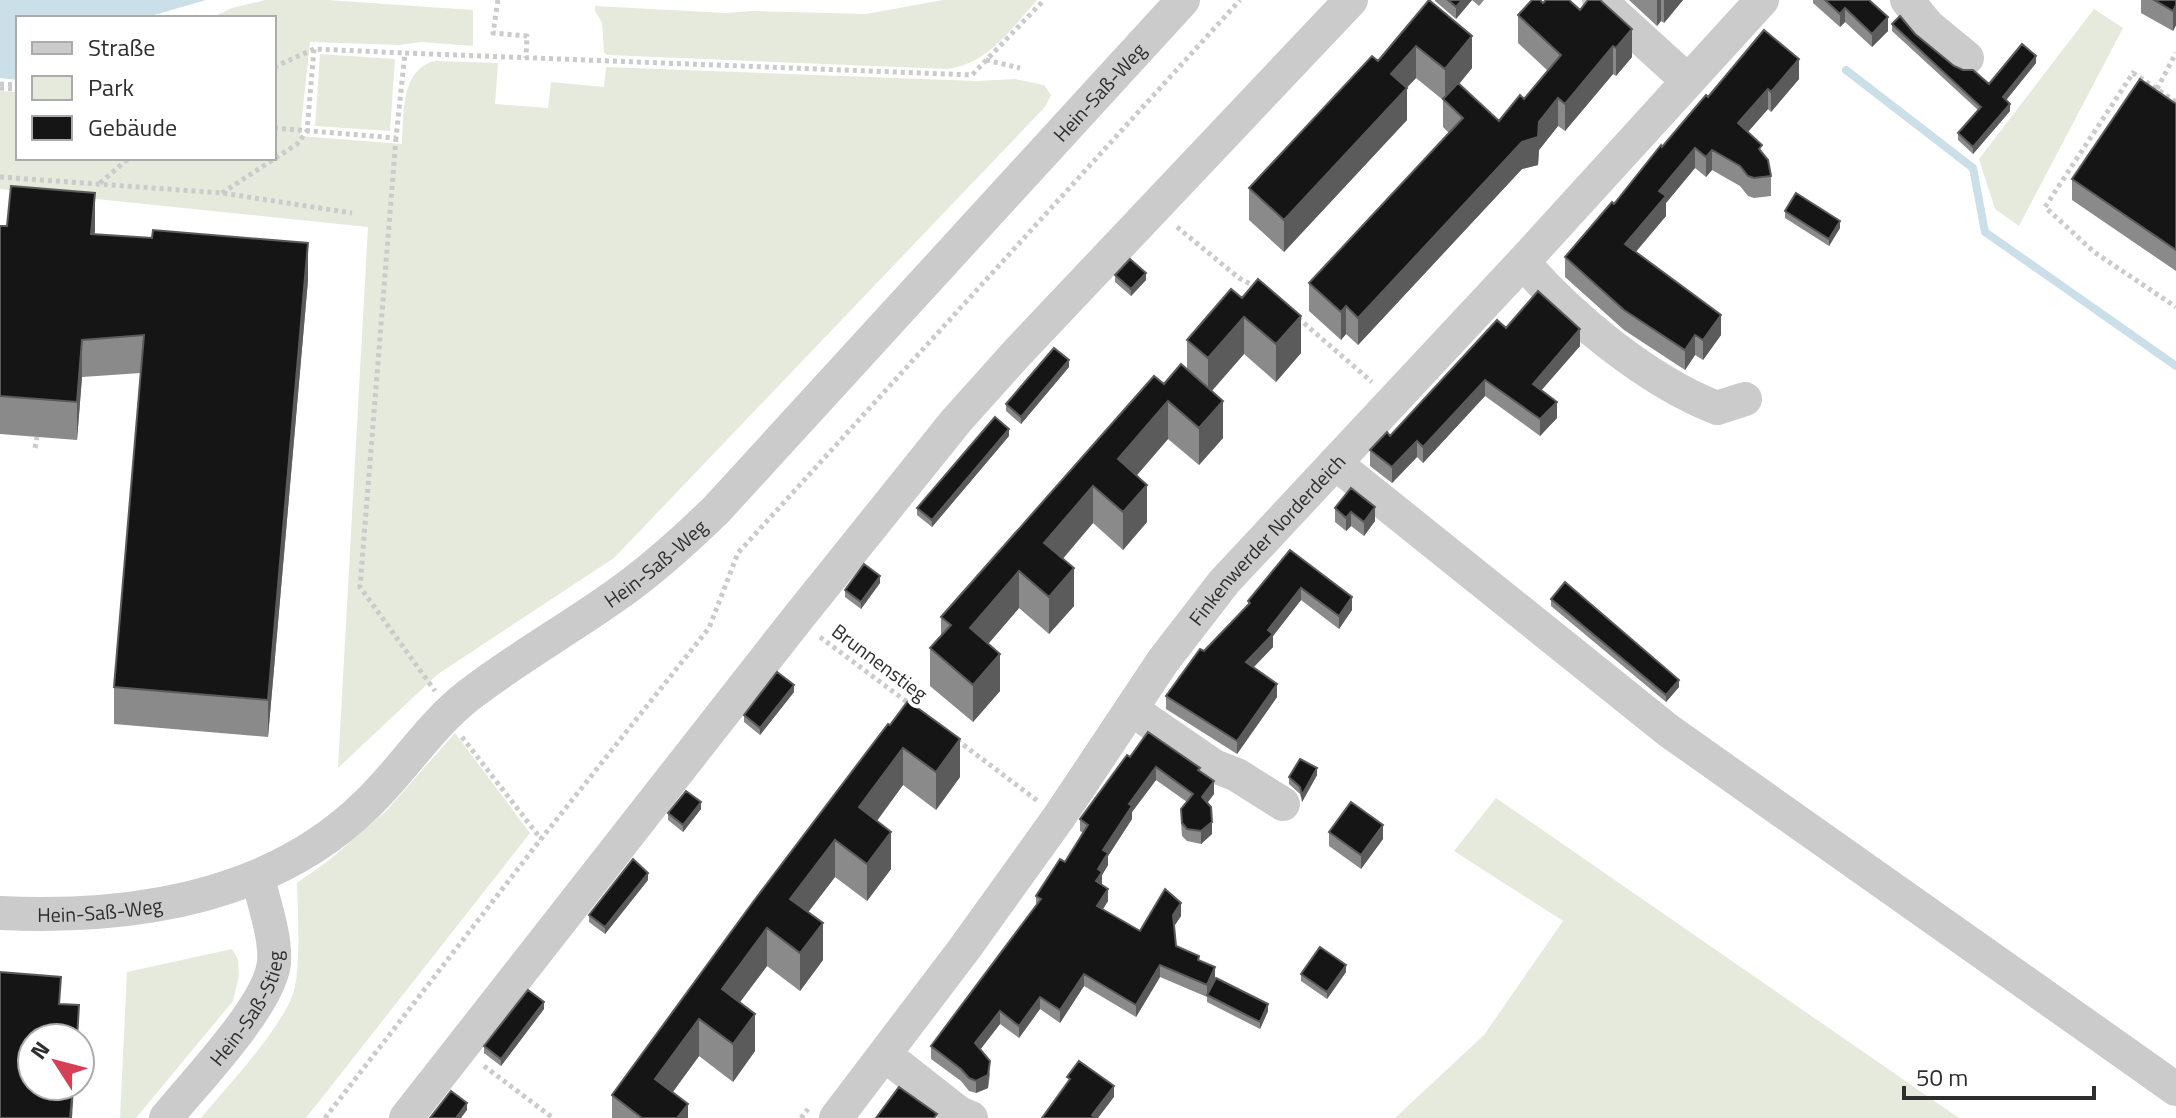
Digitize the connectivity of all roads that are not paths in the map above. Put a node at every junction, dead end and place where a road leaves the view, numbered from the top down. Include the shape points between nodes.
1 (1183, 0) edge
2 (1351, 0) edge
3 (1599, 0) edge
4 (1907, 0) edge
5 (1753, 3) edge
6 (1967, 58) dead end
7 (1688, 81) junction
8 (1523, 262) junction
9 (1745, 399) dead end
10 (1335, 463) junction
11 (1131, 709) junction
12 (1283, 804) dead end
13 (258, 878) junction
14 (0, 913) edge
15 (885, 1055) junction
16 (2176, 1089) edge
17 (166, 1118) edge
18 (406, 1118) edge
19 (836, 1118) edge
20 (971, 1118) edge

1 - 13 street, Hein-Saß-Weg via 716,510 652,568 450,712 351,819 299,858
2 - 18 street via 956,421
3 - 7 street
4 - 6 street via 1928,26
5 - 7 street, Finkenwerder Norderdeich
7 - 8 street, Finkenwerder Norderdeich
8 - 9 street via 1548,292 1674,389 1717,408
8 - 10 street, Finkenwerder Norderdeich
10 - 11 street, Finkenwerder Norderdeich via 1224,582
10 - 16 street via 1669,731
11 - 12 street via 1214,766
11 - 15 street, Finkenwerder Norderdeich
13 - 14 street, Hein-Saß-Weg via 154,905 74,914
13 - 17 street, Hein-Saß-Stieg via 273,947 266,989
15 - 19 street, Finkenwerder Norderdeich
15 - 20 street

